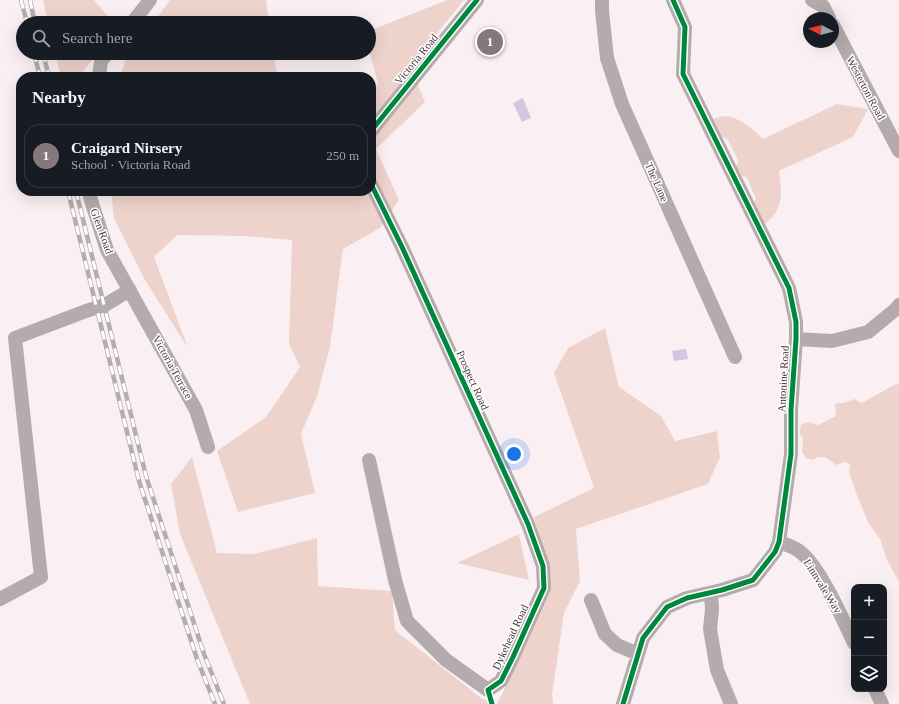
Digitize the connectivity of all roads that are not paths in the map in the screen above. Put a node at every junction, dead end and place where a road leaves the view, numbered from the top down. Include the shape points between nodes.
1 (150, 0) edge
2 (477, 0) edge
3 (602, 0) edge
4 (673, 0) edge
5 (812, 0) edge
6 (826, 12) edge
7 (137, 16) edge
8 (839, 36) edge
9 (103, 60) edge
10 (100, 72) edge
11 (376, 125) edge
12 (899, 150) edge
13 (376, 194) edge
14 (90, 196) edge
15 (130, 290) junction
16 (899, 305) edge
17 (796, 339) junction
18 (735, 356) dead end
19 (208, 447) dead end
20 (369, 460) dead end
21 (779, 542) junction
22 (544, 588) joint
23 (711, 593) junction
24 (0, 598) edge
25 (591, 600) dead end
26 (851, 636) edge
27 (638, 654) junction
28 (876, 692) edge
29 (623, 704) edge
30 (732, 704) edge
31 (882, 704) edge

1 - 7 street
2 - 11 street, Victoria Road
3 - 18 street, The Lane via 607,58 622,104
4 - 17 street, Antonine Road via 684,27 683,74 789,288 796,322
5 - 6 street via 823,6
8 - 12 street, Westerton Road
9 - 10 street
13 - 22 street, Prospect Road via 528,524 543,566
14 - 15 street, Glen Road via 107,250
15 - 19 street, Victoria Terrace via 196,410
15 - 24 street via 105,305 15,338 41,577
16 - 17 street via 868,332 832,341
17 - 21 street, Antonine Road via 791,454
20 - 22 street, Dykehead Road via 395,580 407,621 446,660 488,690 501,681
21 - 23 street, Antonine Road via 775,552 753,580
21 - 26 street, Linnvale Way via 797,549 811,562 836,604
23 - 27 street, Antonine Road via 687,598 667,608 643,638
23 - 30 street via 710,629 717,670
25 - 27 street via 605,634 617,645
27 - 29 street, Antonine Road
28 - 31 street

